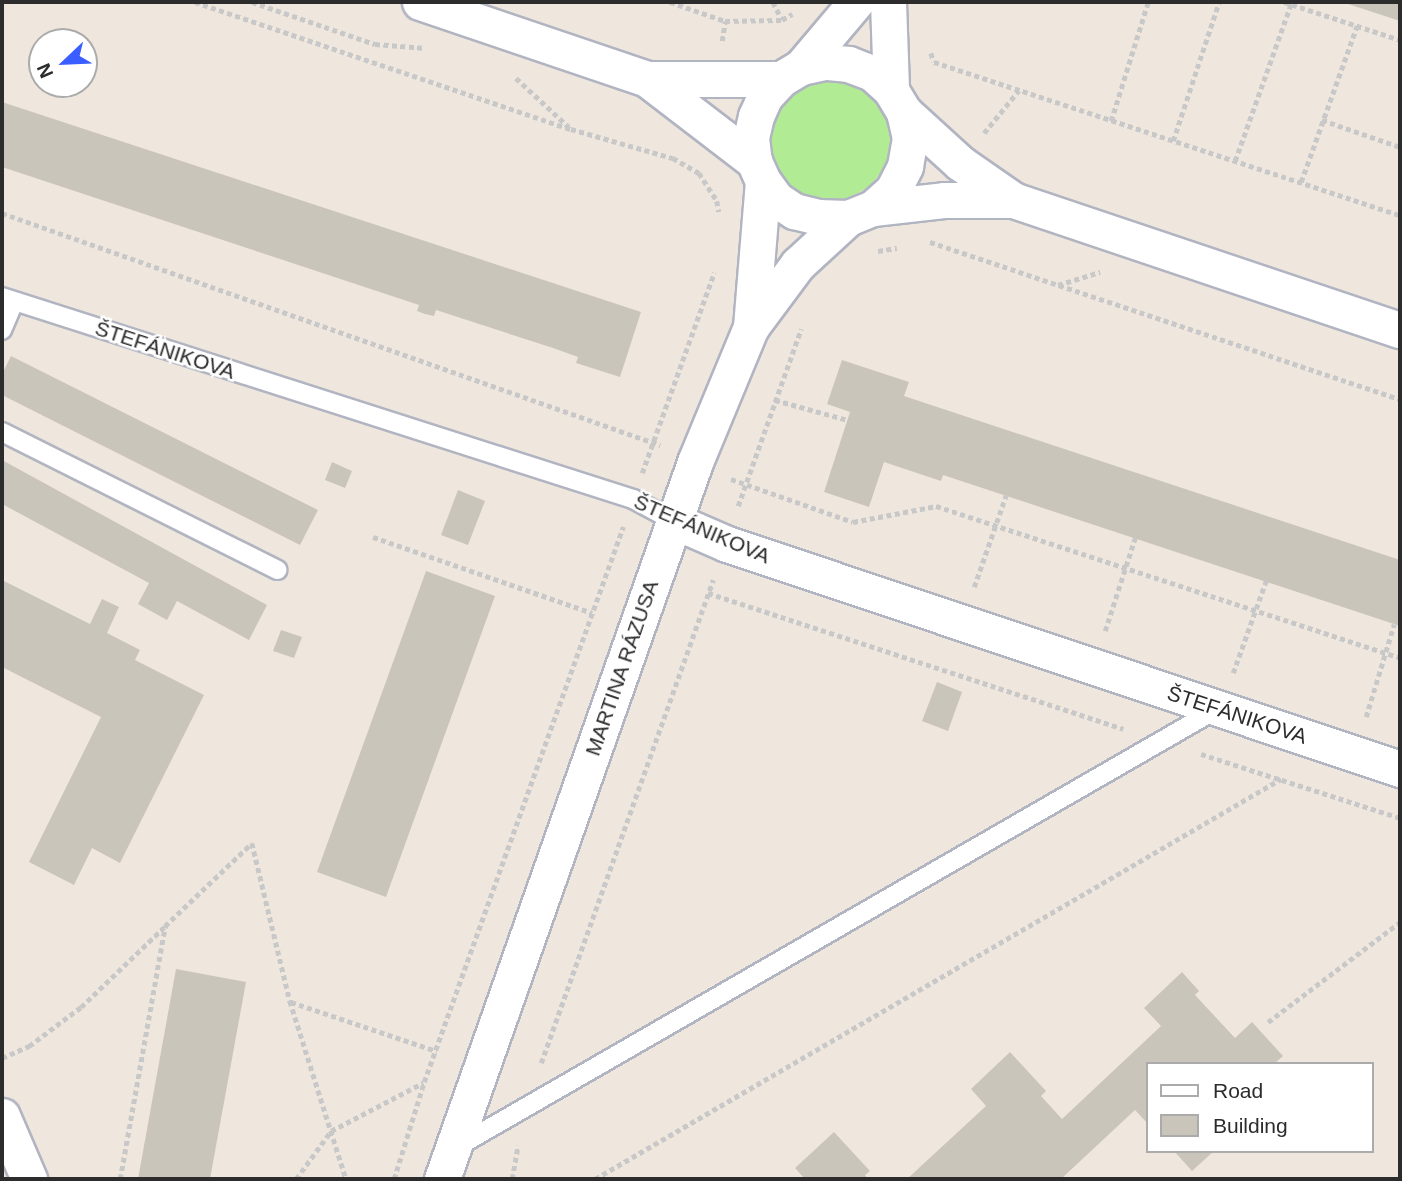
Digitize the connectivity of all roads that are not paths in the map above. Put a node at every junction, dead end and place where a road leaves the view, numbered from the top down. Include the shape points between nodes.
1 (420, 2) edge
2 (856, 2) edge
3 (888, 2) edge
4 (791, 73) junction
5 (647, 79) junction
6 (898, 101) junction
7 (759, 171) junction
8 (1013, 200) junction
9 (860, 213) junction
10 (8, 299) edge
11 (751, 327) junction
12 (2, 330) edge
13 (1400, 330) edge
14 (2, 432) edge
15 (674, 521) junction
16 (277, 570) dead end
17 (1219, 709) junction
18 (1400, 769) edge
19 (2, 1116) edge
20 (447, 1165) edge
21 (29, 1179) edge

1 - 5 street
2 - 4 street
3 - 6 street
4 - 5 street
4 - 6 street via 825,62 849,64 872,74
4 - 7 street via 765,96 756,116 751,138
5 - 7 street
6 - 8 street via 960,163
6 - 9 street via 910,138 905,166 893,190
7 - 9 street via 776,199 794,211 818,216
7 - 11 street
8 - 9 street via 944,201
8 - 13 street
9 - 11 street, MARTINA RÁZUSA via 798,264
10 - 12 lane
10 - 15 lane, ŠTEFÁNIKOVA via 633,499
11 - 15 street, MARTINA RÁZUSA
14 - 16 lane
15 - 17 street, ŠTEFÁNIKOVA via 727,544
15 - 20 street, MARTINA RÁZUSA
17 - 18 street, ŠTEFÁNIKOVA
17 - 20 lane, MARTINA RÁZUSA via 526,1107
19 - 21 street

